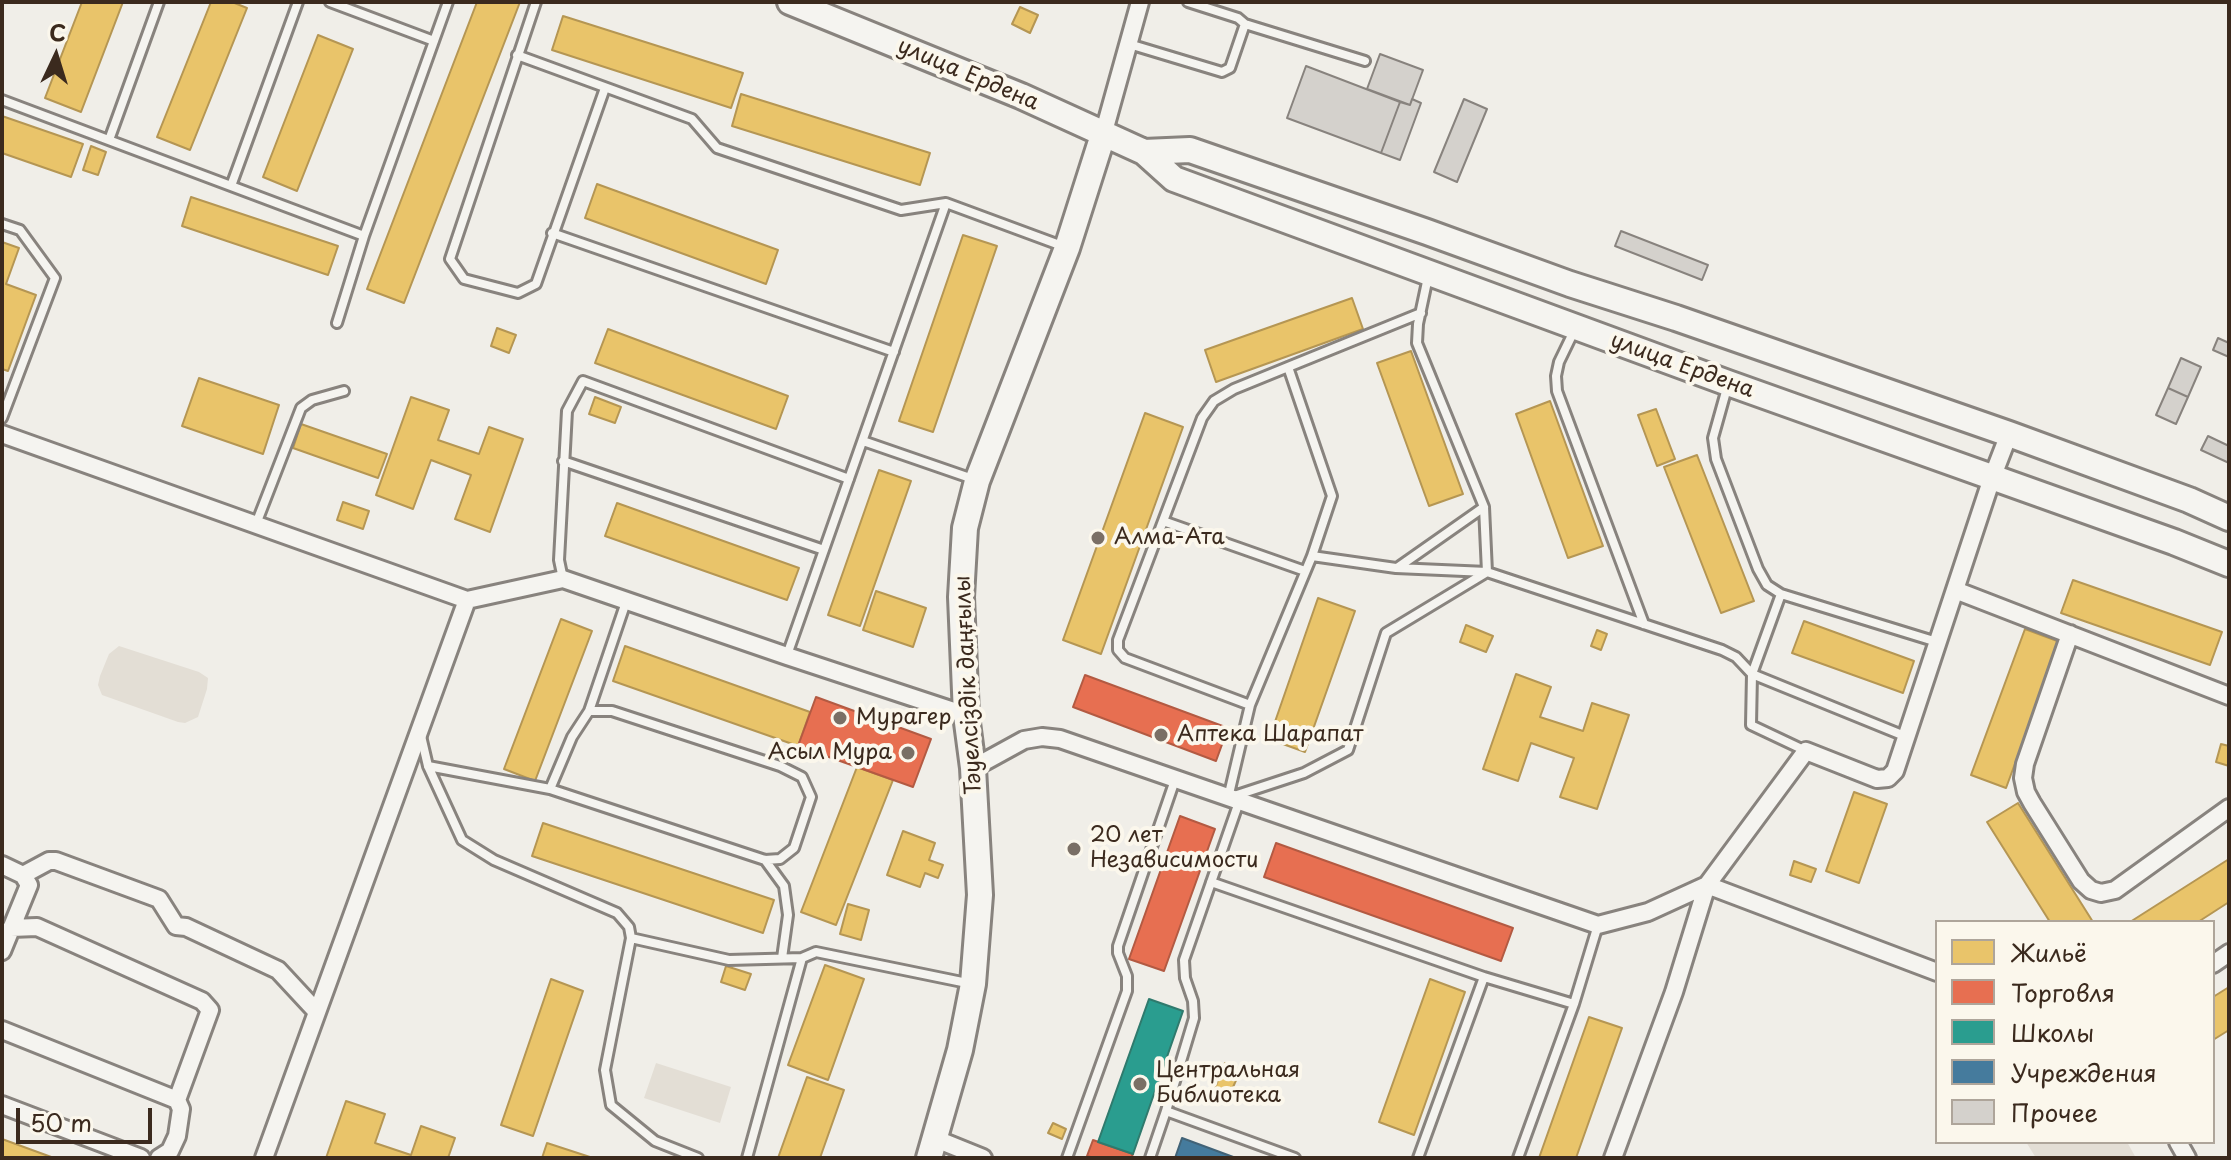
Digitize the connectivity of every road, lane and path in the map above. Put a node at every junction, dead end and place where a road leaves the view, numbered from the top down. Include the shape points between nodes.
1 (159, 2) edge
2 (298, 2) edge
3 (330, 2) edge
4 (448, 2) edge
5 (536, 2) edge
6 (790, 2) edge
7 (1140, 2) edge
8 (1188, 2) edge
9 (1245, 24) junction
10 (434, 41) junction
11 (1129, 44) junction
12 (517, 55) junction
13 (1365, 61) dead end
14 (605, 88) junction
15 (2, 100) edge
16 (1103, 135) junction
17 (109, 140) junction
18 (1144, 152) junction
19 (231, 186) junction
20 (946, 203) junction
21 (2, 224) edge
22 (552, 233) junction
23 (364, 236) junction
24 (1067, 248) junction
25 (1429, 273) junction
26 (1421, 313) junction
27 (337, 323) dead end
28 (1576, 326) junction
29 (894, 352) junction
30 (1288, 367) junction
31 (1728, 383) junction
32 (344, 391) dead end
33 (2, 418) edge
34 (2, 434) edge
35 (2009, 434) junction
36 (863, 441) junction
37 (563, 461) junction
38 (1992, 478) junction
39 (849, 479) junction
40 (977, 481) junction
41 (1484, 507) junction
42 (2229, 518) edge
43 (1163, 521) junction
44 (256, 524) junction
45 (824, 550) junction
46 (1312, 556) junction
47 (2229, 564) edge
48 (1396, 568) junction
49 (1305, 571) junction
50 (1487, 572) junction
51 (563, 579) junction
52 (1955, 590) junction
53 (1781, 594) junction
54 (467, 600) junction
55 (627, 601) junction
56 (1644, 624) junction
57 (2070, 634) junction
58 (1937, 642) junction
59 (787, 656) junction
60 (1752, 674) junction
61 (2229, 696) edge
62 (1250, 705) junction
63 (589, 711) junction
64 (966, 715) junction
65 (420, 729) junction
66 (1907, 737) junction
67 (1806, 751) junction
68 (428, 766) junction
69 (973, 768) junction
70 (1175, 780) junction
71 (550, 789) junction
72 (1233, 800) junction
73 (2229, 808) edge
74 (765, 860) junction
75 (2, 865) edge
76 (23, 875) junction
77 (1211, 882) junction
78 (1707, 885) junction
79 (1598, 925) junction
80 (11, 928) junction
81 (631, 938) junction
82 (2, 951) edge
83 (782, 958) junction
84 (802, 958) junction
85 (1935, 971) edge
86 (1484, 977) junction
87 (973, 984) junction
88 (1574, 1004) junction
89 (317, 1012) junction
90 (2, 1030) edge
91 (177, 1100) junction
92 (2, 1105) edge
93 (1166, 1111) junction
94 (933, 1148) edge
95 (141, 1158) edge
96 (159, 1158) edge
97 (264, 1158) edge
98 (698, 1158) edge
99 (747, 1158) edge
100 (983, 1158) edge
101 (1067, 1158) edge
102 (1150, 1158) edge
103 (1295, 1158) edge
104 (1418, 1158) edge
105 (1518, 1158) edge
106 (1613, 1158) edge

1 - 17 lane
2 - 19 lane
3 - 10 lane
4 - 10 lane
5 - 12 lane
6 - 16 street, улица Ердена
7 - 11 street
8 - 9 lane
9 - 11 lane via 1230,68 1222,72
9 - 13 lane
10 - 23 lane
11 - 16 street
12 - 14 lane
12 - 22 lane via 450,259 464,279 518,293 536,284
14 - 20 lane via 692,119 717,148 901,210
14 - 22 lane
15 - 17 lane
16 - 18 street, улица Ердена
16 - 24 street, Тәуелсіздік даңғылы
17 - 19 lane
18 - 25 street, улица Ердена via 1174,179
18 - 35 street, улица Ердена via 1190,150
19 - 23 lane
20 - 24 lane
20 - 29 lane
21 - 33 lane via 20,230 55,278
22 - 29 lane
23 - 27 lane
24 - 40 street, Тәуелсіздік даңғылы
25 - 26 lane
25 - 28 street, улица Ердена
26 - 30 lane
26 - 41 lane via 1417,343
28 - 31 street, улица Ердена
28 - 56 lane via 1559,362 1557,391
29 - 36 lane
30 - 43 lane via 1214,401 1202,418
30 - 46 lane via 1332,496
31 - 38 street, улица Ердена
31 - 53 lane via 1713,438 1716,459 1758,569 1767,585
32 - 44 lane via 301,408
34 - 44 street
35 - 38 street
35 - 42 street, улица Ердена
36 - 39 lane
36 - 40 lane
37 - 39 lane via 567,411 583,381
37 - 45 lane
37 - 51 lane
38 - 47 street, улица Ердена
38 - 52 street
39 - 45 lane
40 - 64 street, Тәуелсіздік даңғылы via 965,528 961,597
41 - 48 lane
41 - 50 lane
43 - 49 lane
43 - 62 lane via 1118,650 1125,658
44 - 54 street
45 - 59 lane
46 - 48 lane
46 - 49 lane
48 - 50 lane
49 - 62 lane
50 - 56 lane
50 - 72 lane via 1386,633 1348,750
51 - 54 street
51 - 55 street
52 - 57 street
52 - 58 street
53 - 58 lane
53 - 60 lane
54 - 65 street
55 - 59 street
55 - 63 lane
56 - 60 lane via 1722,650
57 - 61 street
57 - 73 street via 2023,778 2026,792 2081,881 2101,893 2115,890
58 - 66 street
59 - 64 street
60 - 66 lane
60 - 67 lane via 1751,725
62 - 72 lane
63 - 71 lane
63 - 74 lane via 612,711 802,777 811,797 794,848 780,859
64 - 69 street, Тәуелсіздік даңғылы
65 - 68 lane
65 - 89 street
66 - 67 street via 1888,778 1877,779
67 - 78 street
68 - 71 lane
68 - 81 lane via 462,840 494,860 617,913
69 - 70 street via 1024,740 1042,737
69 - 87 street, Тәуелсіздік даңғылы via 980,895
70 - 72 street
70 - 101 lane via 1120,939 1127,991
71 - 74 lane
72 - 77 lane
72 - 79 street
74 - 83 lane via 784,886 788,915
75 - 76 street
76 - 80 street via 29,885
76 - 89 street via 56,861 159,899 176,926 278,970
77 - 86 lane
77 - 93 lane via 1184,960 1194,1018
78 - 79 street via 1648,912
78 - 85 street
78 - 106 street
79 - 88 lane
80 - 82 street
80 - 91 street via 37,927 202,1001 210,1010
81 - 83 lane via 729,960
81 - 98 lane via 605,1070 611,1105 655,1141
83 - 84 lane
84 - 87 lane via 816,952
84 - 99 lane
86 - 88 lane
86 - 104 lane
87 - 94 street, Тәуелсіздік даңғылы
88 - 105 lane
89 - 97 street
90 - 91 street
91 - 96 street via 177,1136 170,1151
92 - 95 street
93 - 102 lane
93 - 103 lane
94 - 100 street

